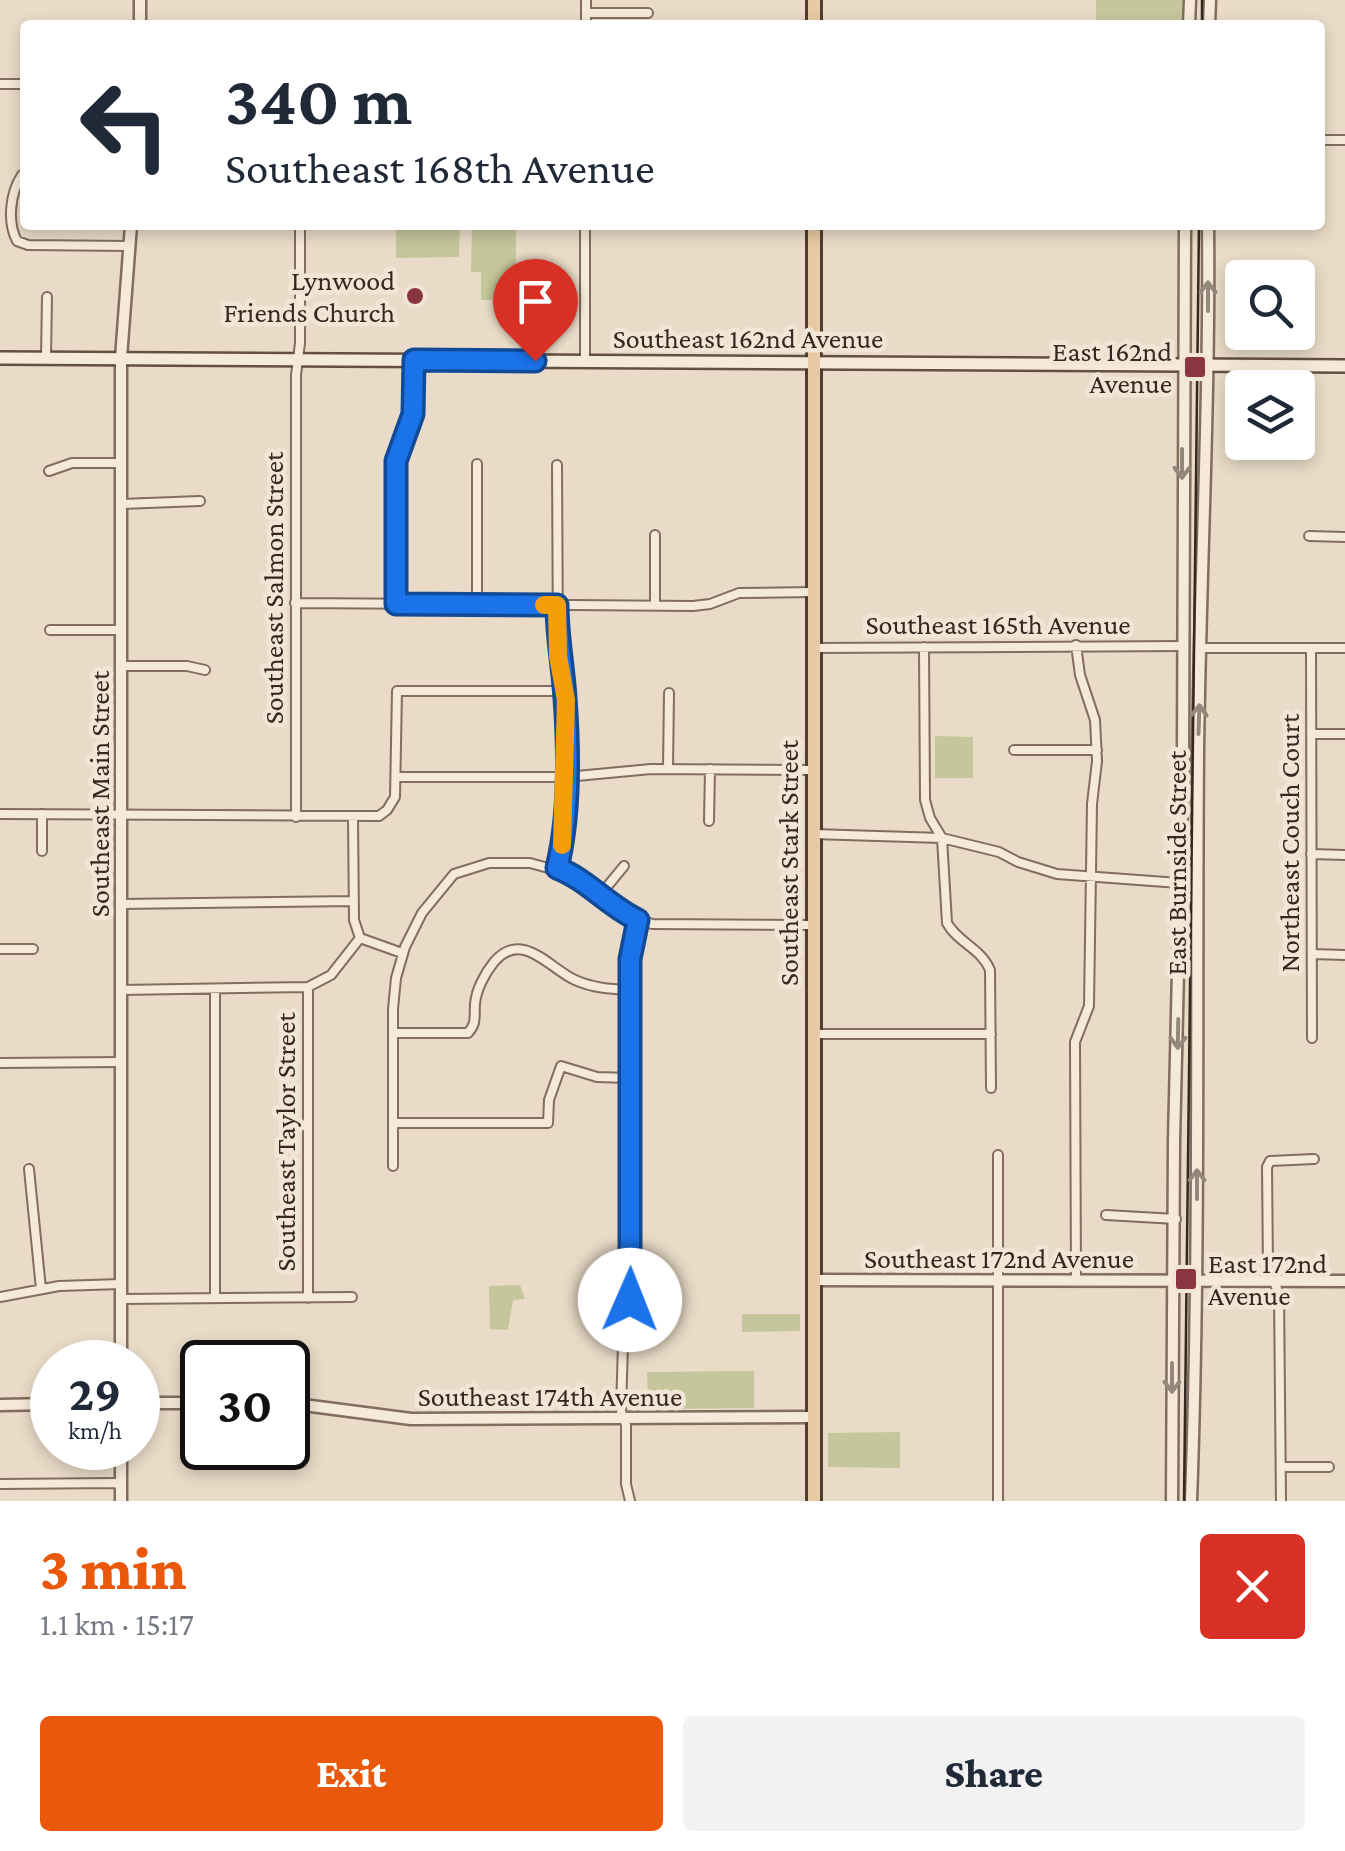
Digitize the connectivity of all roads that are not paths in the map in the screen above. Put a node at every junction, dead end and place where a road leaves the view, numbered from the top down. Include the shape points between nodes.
1 (586, 0) edge
2 (586, 13) junction
3 (648, 13) dead end
4 (586, 20) edge
5 (20, 178) edge
6 (131, 230) edge
7 (300, 230) edge
8 (585, 230) edge
9 (814, 230) edge
10 (1185, 230) edge
11 (1208, 230) edge
12 (130, 246) junction
13 (46, 297) dead end
14 (0, 358) edge
15 (46, 358) junction
16 (121, 358) junction
17 (298, 360) junction
18 (414, 360) junction
19 (585, 361) junction
20 (813, 362) junction
21 (1195, 366) junction
22 (1345, 366) edge
23 (121, 463) junction
24 (477, 464) dead end
25 (557, 466) dead end
26 (50, 471) dead end
27 (200, 501) dead end
28 (120, 504) junction
29 (655, 536) dead end
30 (1309, 536) dead end
31 (1345, 536) edge
32 (813, 592) junction
33 (295, 603) junction
34 (396, 604) junction
35 (476, 604) junction
36 (557, 605) junction
37 (655, 605) junction
38 (50, 630) dead end
39 (121, 630) junction
40 (1076, 645) junction
41 (1182, 646) junction
42 (924, 647) junction
43 (814, 648) junction
44 (1202, 648) junction
45 (1311, 648) junction
46 (1345, 648) edge
47 (121, 666) junction
48 (205, 670) dead end
49 (564, 691) junction
50 (669, 693) dead end
51 (1311, 734) junction
52 (1345, 734) edge
53 (1014, 750) dead end
54 (1097, 750) junction
55 (668, 769) junction
56 (710, 770) junction
57 (813, 770) junction
58 (397, 777) junction
59 (566, 777) junction
60 (0, 814) edge
61 (42, 814) junction
62 (121, 814) junction
63 (296, 817) junction
64 (353, 818) junction
65 (709, 821) dead end
66 (814, 834) junction
67 (942, 838) junction
68 (42, 851) dead end
69 (1311, 854) junction
70 (1345, 855) edge
71 (446, 864) dead end
72 (624, 866) dead end
73 (557, 868) junction
74 (454, 874) junction
75 (1091, 878) junction
76 (1179, 883) junction
77 (600, 894) junction
78 (354, 901) junction
79 (121, 904) junction
80 (638, 920) junction
81 (813, 926) junction
82 (360, 938) junction
83 (33, 948) dead end
84 (0, 949) edge
85 (402, 953) junction
86 (1312, 954) junction
87 (1345, 955) edge
88 (308, 987) junction
89 (121, 990) junction
90 (215, 990) junction
91 (629, 990) junction
92 (394, 1033) junction
93 (814, 1034) junction
94 (992, 1034) junction
95 (1312, 1038) dead end
96 (121, 1062) junction
97 (0, 1063) edge
98 (629, 1078) junction
99 (991, 1088) dead end
100 (394, 1123) junction
101 (998, 1154) dead end
102 (1314, 1159) dead end
103 (393, 1166) dead end
104 (29, 1169) dead end
105 (1106, 1215) dead end
106 (1176, 1218) junction
107 (814, 1280) junction
108 (998, 1280) junction
109 (1076, 1281) junction
110 (1185, 1281) junction
111 (1273, 1281) junction
112 (1345, 1282) edge
113 (121, 1284) junction
114 (41, 1289) junction
115 (0, 1297) edge
116 (215, 1298) junction
117 (308, 1298) junction
118 (352, 1298) dead end
119 (122, 1299) junction
120 (121, 1340) edge
121 (0, 1404) edge
122 (30, 1404) edge
123 (310, 1406) edge
124 (814, 1417) junction
125 (624, 1418) junction
126 (1281, 1467) junction
127 (1328, 1468) dead end
128 (121, 1470) edge
129 (0, 1484) edge
130 (121, 1486) junction
131 (121, 1501) edge
132 (630, 1501) edge
133 (814, 1501) edge
134 (998, 1501) edge
135 (1172, 1501) edge
136 (1191, 1501) edge
137 (1280, 1501) edge

1 - 2 street
2 - 3 street
2 - 4 street
5 - 12 street via 13,188 16,241
6 - 12 street, Southeast Main Street
7 - 17 street
8 - 19 street
9 - 20 main road, Southeast Stark Street
10 - 21 street, East Burnside Street
21 -> 11 street, East Burnside Street
12 - 16 street, Southeast Main Street
13 - 15 street
14 - 15 main road, Southeast 162nd Avenue
15 - 16 main road, Southeast 162nd Avenue
16 - 17 main road, Southeast 162nd Avenue
16 - 23 street, Southeast Main Street
17 - 18 main road, Southeast 162nd Avenue
17 - 33 street, Southeast Salmon Street
18 - 19 main road, Southeast 162nd Avenue
18 - 34 street via 413,414 396,461
19 - 20 main road, Southeast 162nd Avenue
20 - 21 main road, Southeast 162nd Avenue
20 - 32 main road, Southeast Stark Street
21 - 22 main road, Southeast 162nd Avenue
21 -> 41 street, East Burnside Street
21 - 44 street, East Burnside Street
23 - 26 street via 72,463
23 - 28 street, Southeast Main Street
24 - 35 street
25 - 36 street
27 - 28 street
28 - 39 street, Southeast Main Street
29 - 37 street
30 - 31 street
32 - 37 street via 744,592 702,605
32 - 43 main road, Southeast Stark Street
33 - 34 street
33 - 63 street, Southeast Salmon Street
34 - 35 street
35 - 36 street
36 - 37 street
36 - 49 street
38 - 39 street
39 - 47 street, Southeast Main Street
40 - 41 street, Southeast 165th Avenue
40 - 42 street, Southeast 165th Avenue
40 - 54 street
41 - 76 street, East Burnside Street
42 - 43 street, Southeast 165th Avenue
42 - 67 street via 925,800
43 - 57 main road, Southeast Stark Street
44 - 45 street
110 -> 44 street, East Burnside Street
45 - 46 street
45 - 51 street, Northeast Couch Court
47 - 48 street
47 - 62 street, Southeast Main Street
49 - 58 street via 397,691
49 - 59 street
50 - 55 street
51 - 52 street
51 - 69 street, Northeast Couch Court
53 - 54 street
54 - 75 street
55 - 56 street
55 - 59 street
56 - 57 street
56 - 65 street
57 - 66 main road, Southeast Stark Street
58 - 59 street
58 - 64 street via 388,810
59 - 73 street
60 - 61 street
61 - 62 street
61 - 68 street
62 - 63 street
62 - 79 street, Southeast Main Street
63 - 64 street
64 - 78 street
66 - 67 street
66 - 81 main road, Southeast Stark Street
67 - 75 street via 1001,848 1034,868
67 - 94 street via 946,924 990,970
69 - 70 street
69 - 86 street, Northeast Couch Court
71 - 74 street
72 - 77 street
73 - 74 street via 489,863
73 - 77 street
74 - 85 street via 422,912
75 - 76 street
75 - 109 street via 1089,1006 1075,1034
76 -> 106 street, East Burnside Street
77 - 80 street
78 - 79 street
78 - 82 street
79 - 89 street, Southeast Main Street
80 - 81 street
80 - 91 street
81 - 93 main road, Southeast Stark Street
82 - 85 street
82 - 88 street via 331,974
83 - 84 street
85 - 92 street
86 - 87 street
86 - 95 street, Northeast Couch Court
88 - 90 street
88 - 117 street, Southeast Taylor Street
89 - 90 street
89 - 96 street, Southeast Main Street
90 - 116 street
91 - 92 street via 594,988 533,952 516,950 494,961 484,978 468,1033
91 - 98 street
92 - 100 street
93 - 94 street
93 - 107 main road, Southeast Stark Street
94 - 99 street
96 - 97 street
96 - 113 street, Southeast Main Street
98 - 100 street via 561,1066 548,1100 548,1123
98 - 125 street via 631,1288 621,1372
100 - 103 street
101 - 108 street
102 - 111 street via 1270,1161 1267,1167
104 - 114 street
105 - 106 street
106 - 110 street, East Burnside Street
107 - 108 street, Southeast 172nd Avenue
107 - 124 main road, Southeast Stark Street
108 - 109 street, Southeast 172nd Avenue
108 - 134 street
109 - 110 street, Southeast 172nd Avenue
110 - 111 street, Southeast 172nd Avenue
110 -> 135 street, East Burnside Street
110 - 136 street, East Burnside Street
111 - 112 street, Southeast 172nd Avenue
111 - 126 street via 1279,1293
113 - 114 street
113 - 119 street, Southeast Main Street
114 - 115 street
116 - 117 street
116 - 119 street
117 - 118 street
119 - 120 street, Southeast Main Street
121 - 122 street
123 - 125 street, Southeast 174th Avenue via 411,1419
124 - 125 street, Southeast 174th Avenue
124 - 133 main road, Southeast Stark Street
125 - 132 street
126 - 127 street
126 - 137 street
128 - 130 street
129 - 130 street
130 - 131 street

